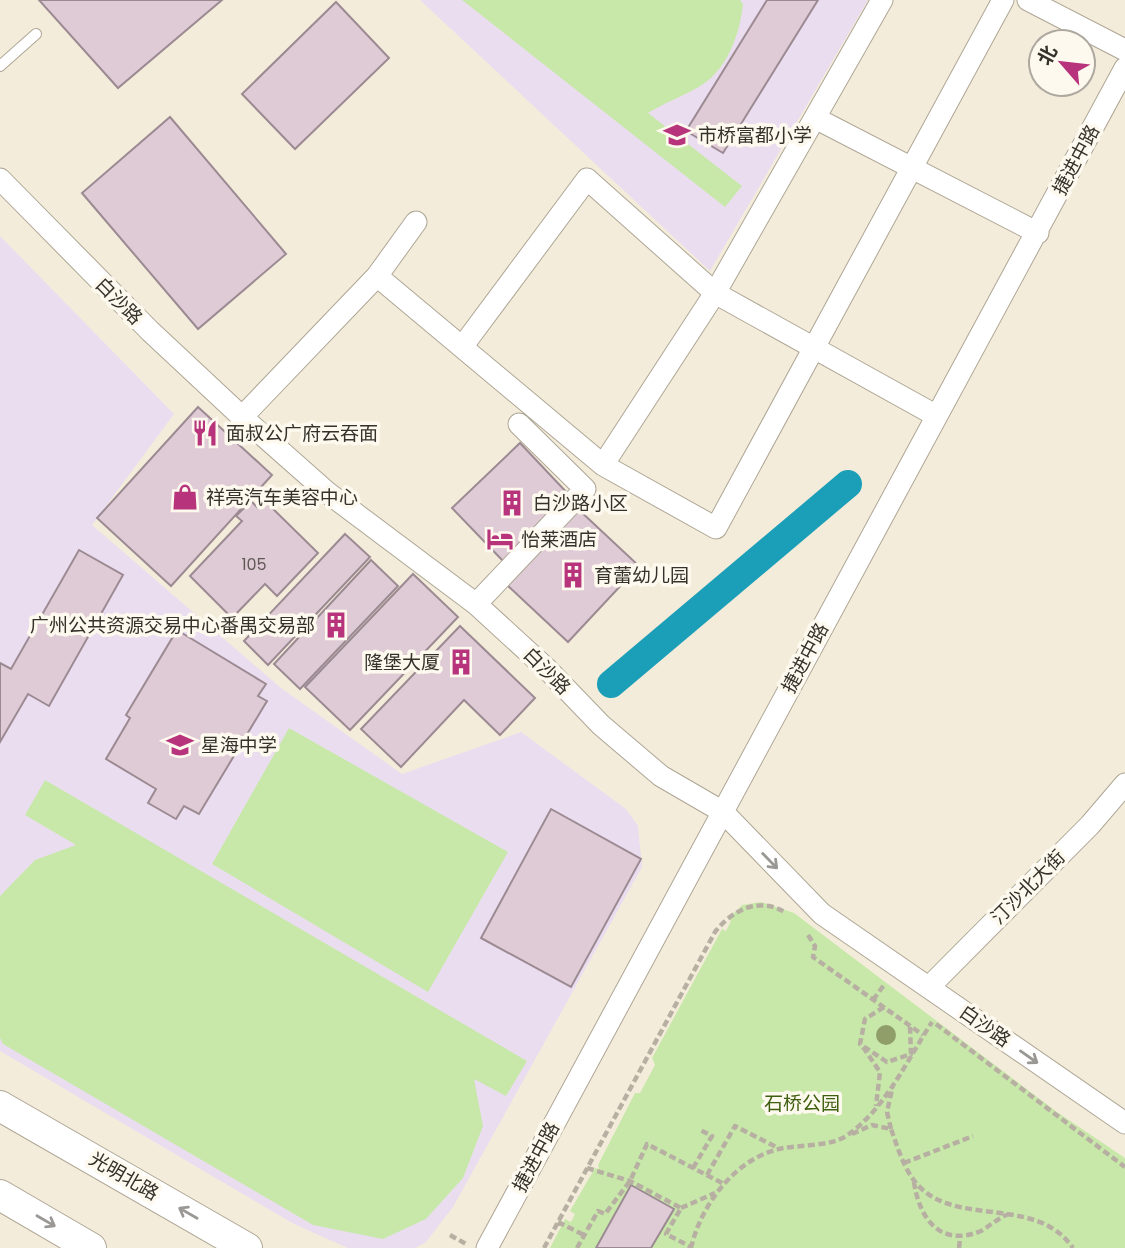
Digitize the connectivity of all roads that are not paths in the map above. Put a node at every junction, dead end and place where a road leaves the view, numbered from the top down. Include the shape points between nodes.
1 (882, 0) edge
2 (1003, 0) edge
3 (1028, 0) edge
4 (36, 34) dead end
5 (1125, 50) edge
6 (0, 66) edge
7 (1125, 68) edge
8 (817, 119) junction
9 (912, 171) junction
10 (0, 179) edge
11 (416, 222) dead end
12 (1038, 233) junction
13 (377, 276) junction
14 (715, 293) junction
15 (462, 347) junction
16 (813, 349) junction
17 (935, 415) junction
18 (242, 417) junction
19 (519, 424) dead end
20 (603, 465) junction
21 (476, 604) junction
22 (1125, 784) edge
23 (723, 812) junction
24 (929, 987) junction
25 (0, 1106) edge
26 (1125, 1123) edge
27 (0, 1195) edge
28 (91, 1248) edge
29 (247, 1248) edge
30 (487, 1248) edge

1 - 8 street
2 - 9 street
3 - 5 street
4 - 6 lane
7 - 12 street, 捷进中路
8 - 9 street
8 - 14 street
9 - 12 street
9 - 16 street
10 - 18 street, 白沙路
11 - 13 street
12 - 17 street, 捷进中路
13 - 15 street
13 - 18 street
14 - 15 street via 587,179
14 - 16 street
14 - 20 street
15 - 20 street
16 - 17 street
16 - 20 street via 716,528
17 - 23 street, 捷进中路
18 - 21 street, 白沙路 via 328,493
19 - 21 street via 585,489
21 - 23 street, 白沙路 via 611,734 661,776
22 - 24 street, 汀沙北大街
23 -> 24 street, 白沙路 via 822,914
23 - 30 street, 捷进中路
24 -> 26 street, 白沙路
29 -> 25 main road, 光明北路
27 -> 28 main road

